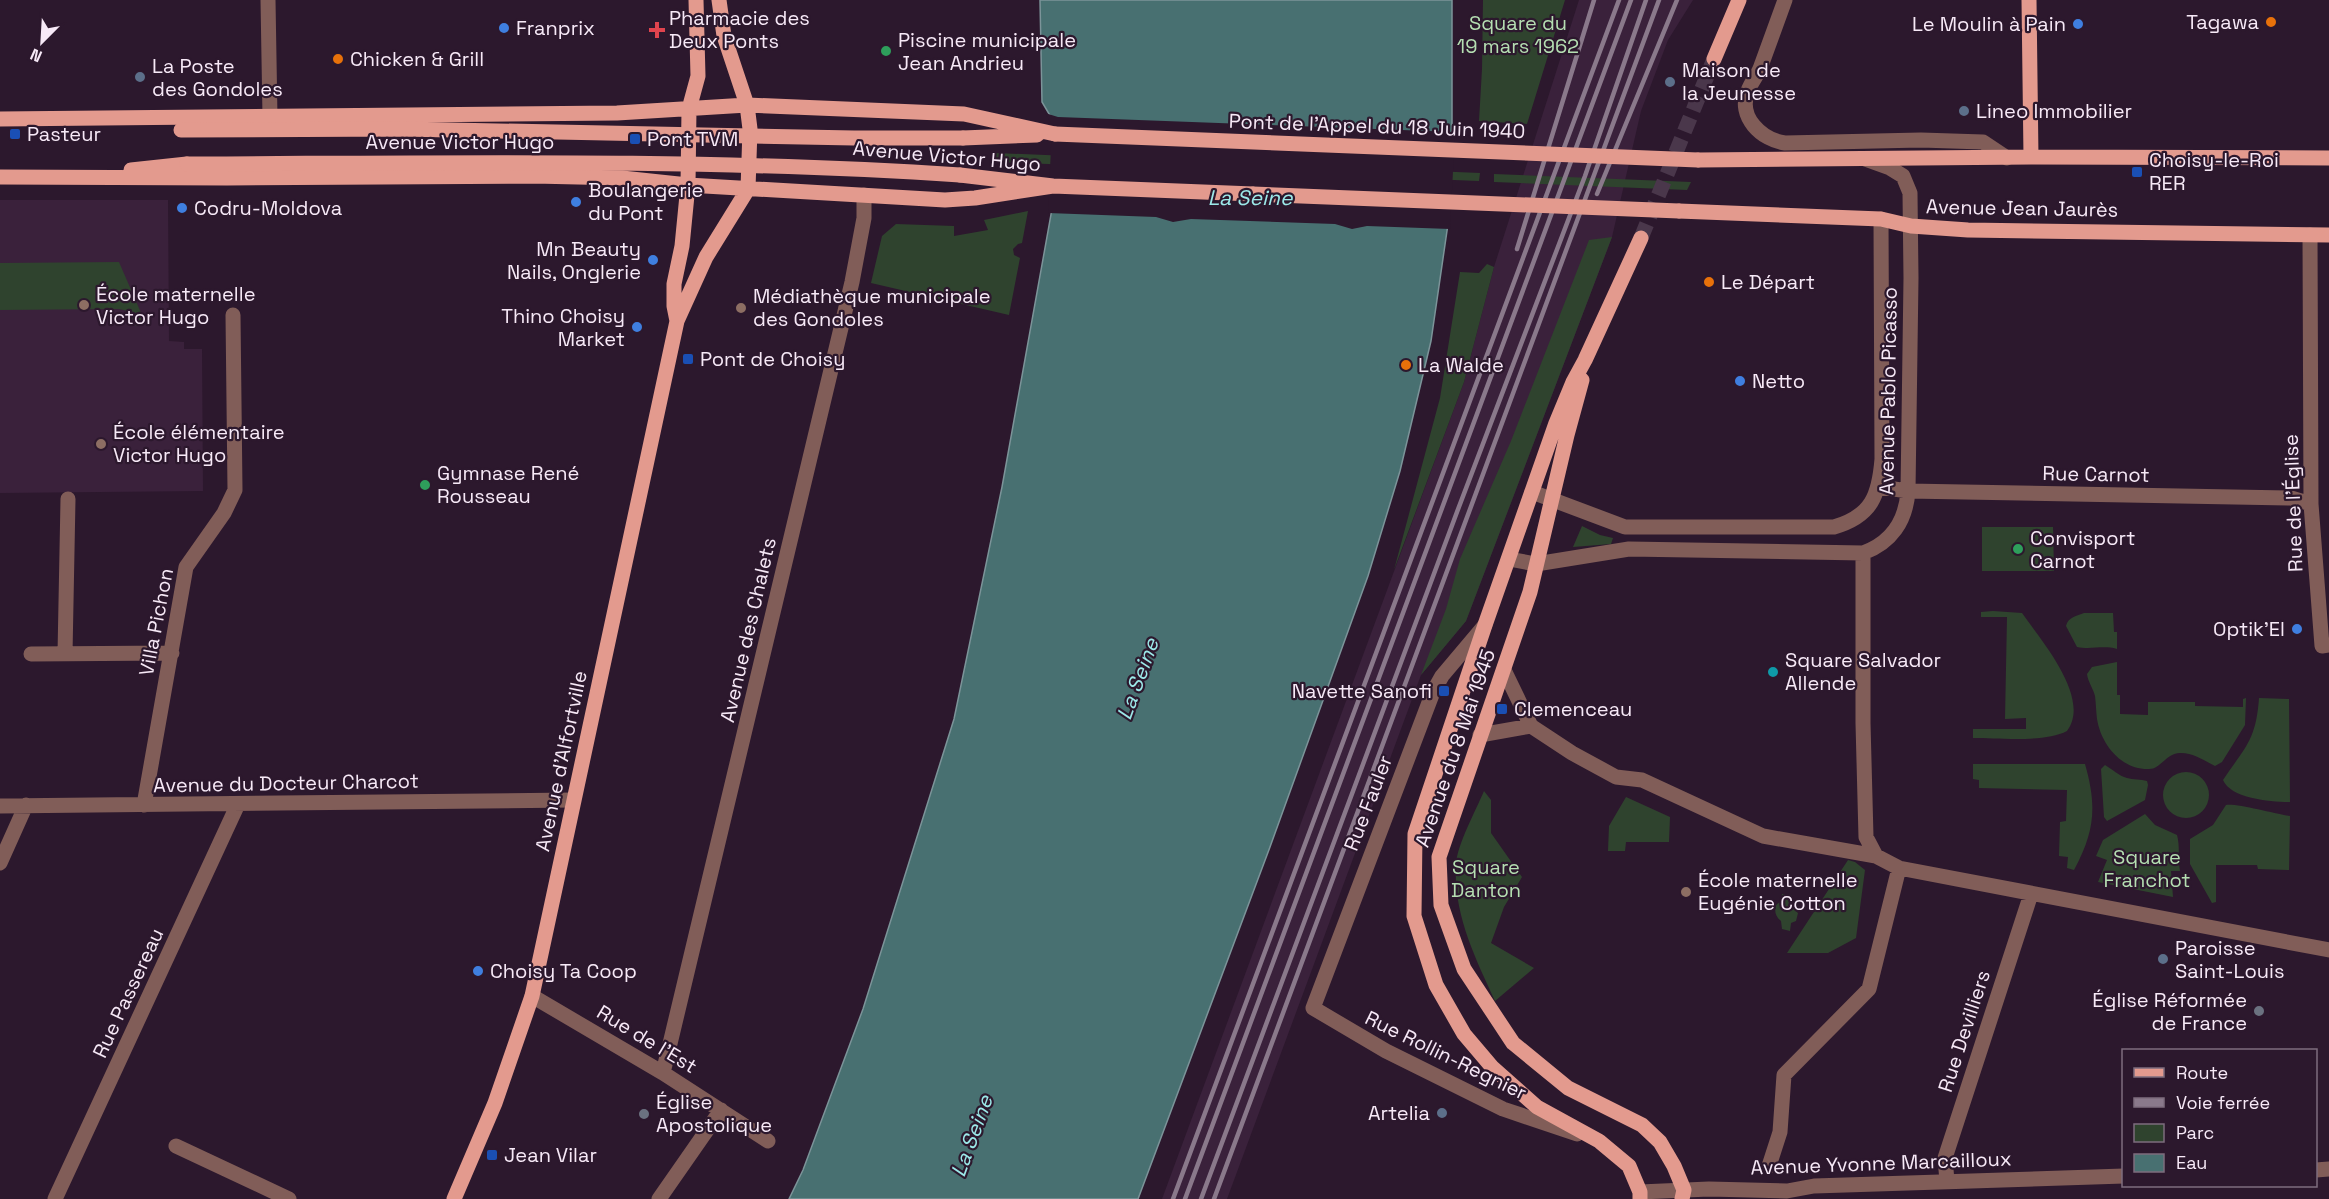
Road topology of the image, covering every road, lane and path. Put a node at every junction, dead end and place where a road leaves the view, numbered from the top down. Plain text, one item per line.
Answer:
1 (268, 0) edge
2 (696, 0) edge
3 (719, 0) edge
4 (1739, 0) edge
5 (1785, 0) edge
6 (2030, 0) edge
7 (1714, 59) tunnel mouth
8 (747, 105) junction
9 (688, 109) junction
10 (270, 117) junction
11 (0, 119) edge
12 (105, 119) junction
13 (1055, 134) junction
14 (2031, 157) junction
15 (2007, 158) junction
16 (2329, 158) edge
17 (1865, 159) junction
18 (83, 176) junction
19 (0, 177) edge
20 (688, 185) junction
21 (1053, 186) junction
22 (748, 189) junction
23 (864, 195) junction
24 (1881, 219) junction
25 (1911, 226) junction
26 (2310, 235) junction
27 (2329, 235) edge
28 (1641, 238) tunnel mouth
29 (233, 315) dead end
30 (677, 321) junction
31 (1586, 360) junction
32 (1880, 487) junction
33 (1532, 492) junction
34 (1908, 492) junction
35 (68, 499) dead end
36 (1552, 499) junction
37 (2311, 504) junction
38 (1863, 553) junction
39 (1509, 559) junction
40 (1536, 564) junction
41 (1485, 625) junction
42 (2329, 645) edge
43 (172, 653) junction
44 (31, 654) dead end
45 (65, 654) junction
46 (1504, 670) junction
47 (1531, 726) junction
48 (1480, 735) junction
49 (573, 800) junction
50 (238, 804) junction
51 (144, 805) junction
52 (0, 806) edge
53 (26, 806) junction
54 (1876, 856) junction
55 (0, 863) edge
56 (1899, 868) junction
57 (2031, 894) junction
58 (2329, 950) edge
59 (532, 996) junction
60 (1313, 1008) joint
61 (663, 1073) junction
62 (721, 1110) junction
63 (768, 1141) dead end
64 (1599, 1141) junction
65 (176, 1146) dead end
66 (1769, 1166) dead end
67 (2122, 1176) edge
68 (1947, 1181) junction
69 (272, 1195) edge
70 (1640, 1195) edge
71 (1683, 1195) edge
72 (1792, 1195) edge
73 (55, 1199) edge
74 (289, 1199) edge
75 (454, 1199) edge
76 (659, 1199) edge

1 - 10 street
2 - 9 main road, Avenue d'Alfortville
3 - 8 main road, Avenue d'Alfortville
4 - 7 main road
5 - 15 street
6 - 14 main road
8 - 9 main road, Avenue Victor Hugo
8 - 13 main road, Avenue Victor Hugo
8 - 22 main road, Avenue d'Alfortville
9 - 10 main road, Avenue Victor Hugo
9 - 20 main road, Avenue d'Alfortville
10 - 12 main road, Avenue Victor Hugo
11 - 12 main road, Avenue Victor Hugo
12 - 13 main road, Avenue Victor Hugo, bridge
13 - 17 main road, Pont de l'Appel du 18 Juin 1940, bridge
14 - 15 main road
14 - 16 main road
15 - 17 main road
17 - 25 street, Avenue Pablo Picasso
18 - 19 main road, Avenue Victor Hugo
18 - 20 main road, Avenue Victor Hugo
18 - 21 main road, Avenue Victor Hugo, bridge
20 - 22 main road, Avenue Victor Hugo
20 - 30 main road, Avenue d'Alfortville
21 - 23 main road, Avenue Victor Hugo
21 - 24 main road, Avenue Jean Jaurès, bridge
22 - 23 main road, Avenue Victor Hugo
22 - 30 main road, Avenue d'Alfortville
23 - 61 street, Avenue des Chalets
24 - 25 main road, Avenue Jean Jaurès
24 - 32 street, Avenue Pablo Picasso
25 - 26 main road, Avenue Jean Jaurès
25 - 34 street, Avenue Pablo Picasso
26 - 27 main road, Avenue Jean Jaurès
26 - 37 street, Rue de l'Église
28 - 31 main road, Avenue du 8 Mai 1945
29 - 43 street, Villa Pichon
30 - 49 main road, Avenue d'Alfortville
31 - 33 main road, Avenue du 8 Mai 1945
31 - 36 main road, Avenue du 8 Mai 1945
32 - 34 street, Rue Carnot
32 - 36 street, Avenue Pablo Picasso
33 - 36 street, Avenue Pablo Picasso
33 - 39 main road, Avenue du 8 Mai 1945
34 - 37 street, Rue Carnot
34 - 38 street, Avenue Pablo Picasso
35 - 45 street
36 - 40 main road, Avenue du 8 Mai 1945
37 - 42 street, Rue de l'Église
38 - 40 street
38 - 54 street
39 - 40 street
39 - 41 main road, Avenue du 8 Mai 1945
40 - 46 main road, Avenue du 8 Mai 1945
41 - 60 street, Rue Fauler
41 - 64 main road, Avenue du 8 Mai 1945
43 - 45 street
43 - 51 street, Villa Pichon
44 - 45 street
46 - 47 street
46 - 48 main road, Avenue du 8 Mai 1945
47 - 48 street
47 - 54 street
48 - 71 main road, Avenue du 8 Mai 1945
49 - 50 street, Avenue du Docteur Charcot
49 - 59 main road, Avenue d'Alfortville
50 - 51 street, Avenue du Docteur Charcot
50 - 73 street, Rue Passereau
51 - 53 street, Avenue du Docteur Charcot
52 - 53 street, Avenue du Docteur Charcot
53 - 55 street
54 - 56 street
56 - 57 street
56 - 66 street
57 - 58 street
57 - 68 street, Rue Devilliers
59 - 61 street, Rue de l'Est
59 - 75 main road, Avenue d'Alfortville
60 - 64 street, Rue Rollin-Regnier
61 - 62 street, Rue de l'Est
62 - 63 street, Rue de l'Est
62 - 76 street
64 - 70 main road, Avenue du 8 Mai 1945
65 - 69 street
67 - 68 street, Avenue Yvonne Marcailloux
68 - 72 street, Avenue Yvonne Marcailloux
69 - 74 street
70 - 71 street, Avenue Yvonne Marcailloux
71 - 72 street, Avenue Yvonne Marcailloux

